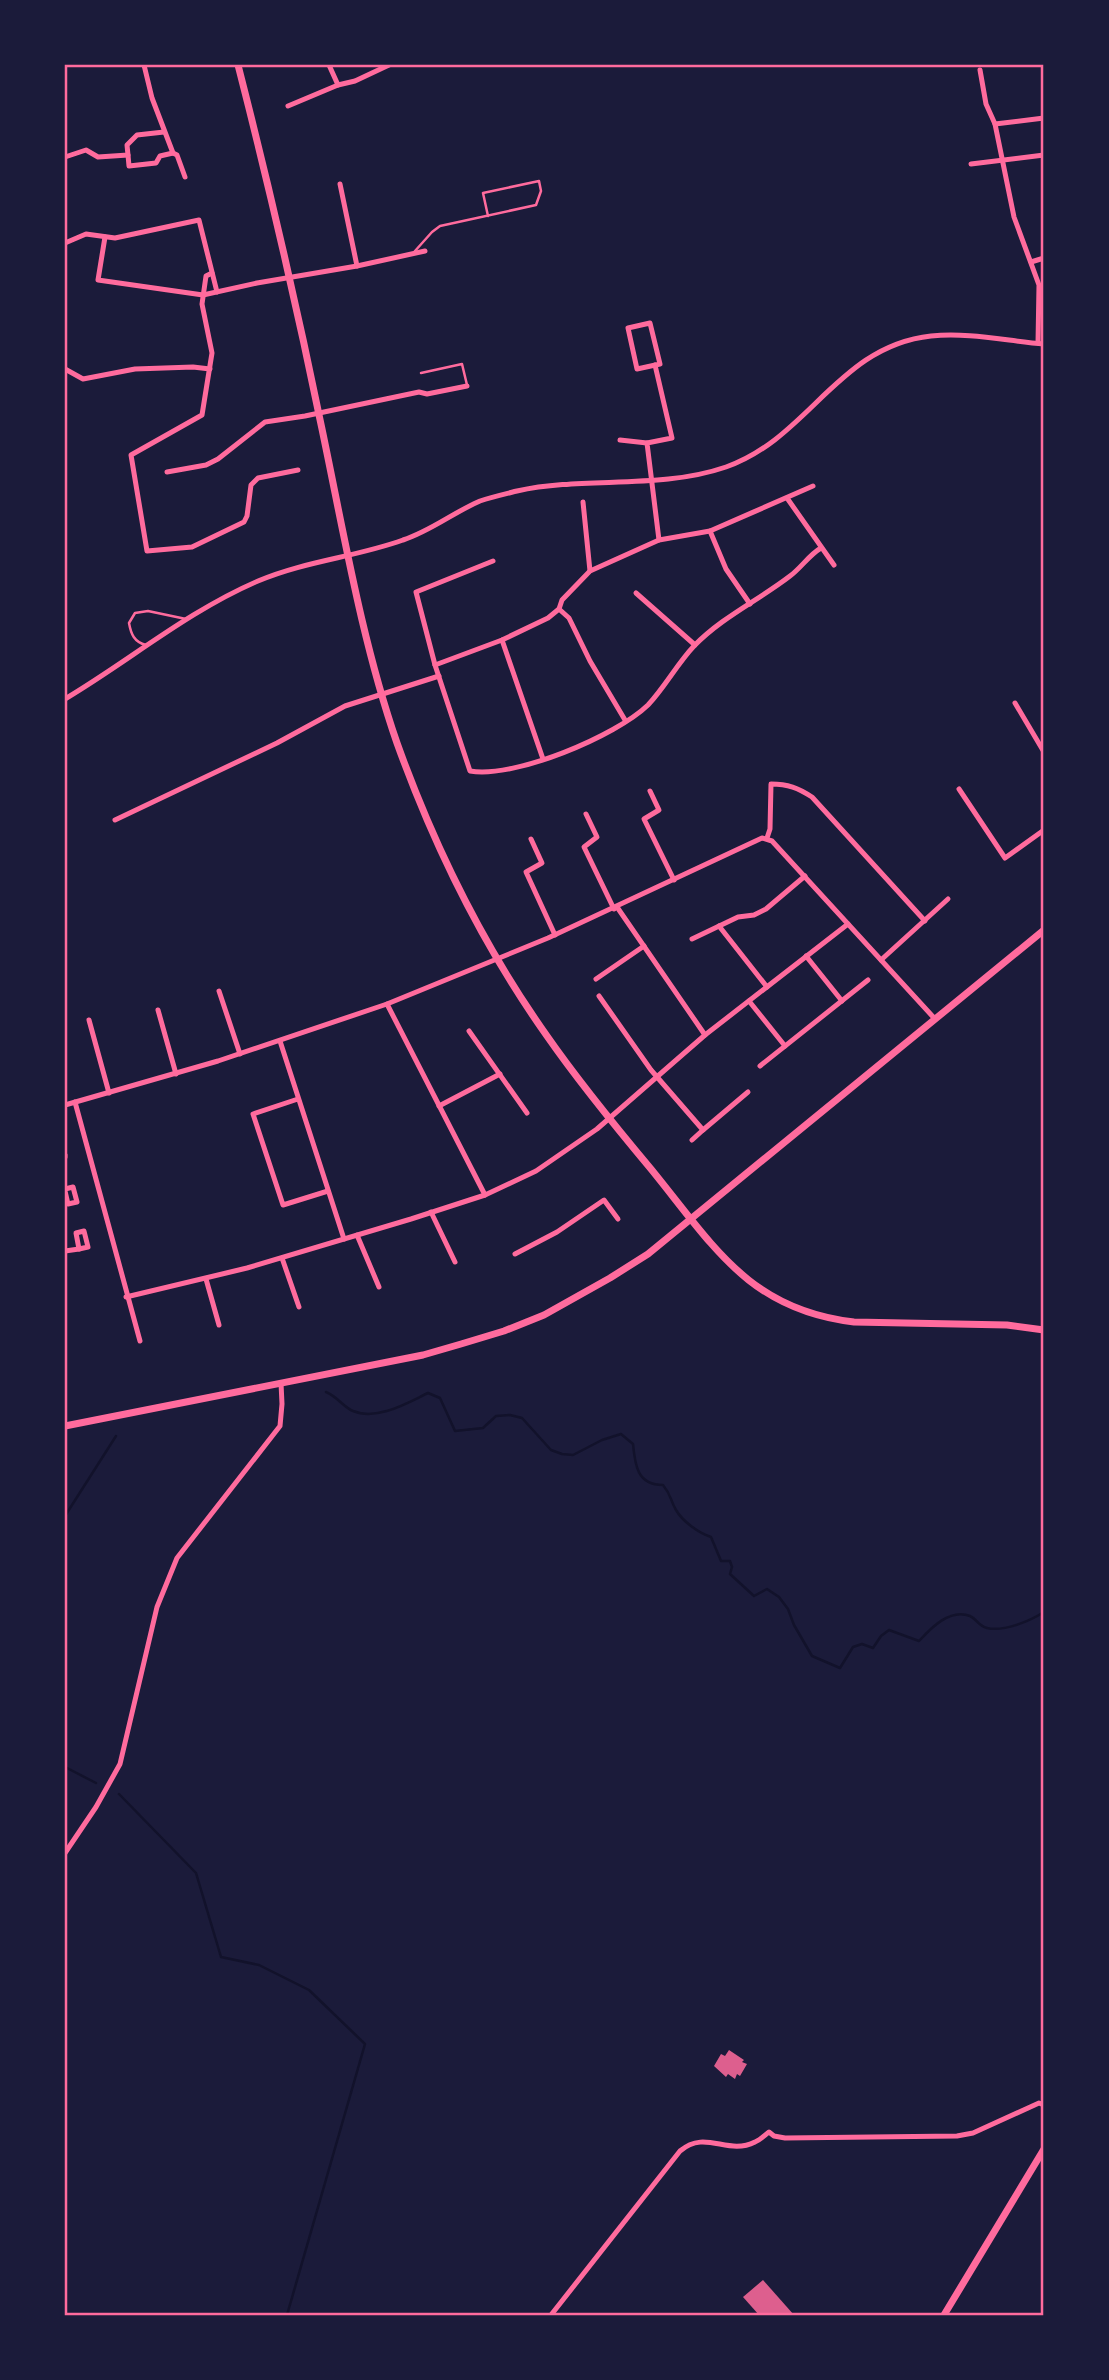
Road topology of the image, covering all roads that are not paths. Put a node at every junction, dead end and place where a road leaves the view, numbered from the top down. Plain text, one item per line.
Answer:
1 (145, 65) edge
2 (239, 65) edge
3 (328, 65) edge
4 (389, 65) edge
5 (980, 70) dead end
6 (338, 85) junction
7 (288, 106) dead end
8 (1044, 118) edge
9 (995, 124) junction
10 (164, 132) junction
11 (173, 153) junction
12 (128, 155) junction
13 (1044, 155) edge
14 (65, 157) edge
15 (1001, 160) junction
16 (971, 164) dead end
17 (185, 177) dead end
18 (340, 184) dead end
19 (488, 216) junction
20 (106, 237) junction
21 (65, 243) edge
22 (425, 251) dead end
23 (413, 253) junction
24 (1044, 258) edge
25 (1031, 262) junction
26 (357, 266) junction
27 (212, 273) junction
28 (288, 279) junction
29 (217, 292) junction
30 (203, 295) junction
31 (1041, 344) edge
32 (655, 365) junction
33 (65, 369) edge
34 (210, 369) junction
35 (421, 373) dead end
36 (467, 386) joint
37 (319, 413) junction
38 (620, 440) dead end
39 (648, 443) junction
40 (298, 470) dead end
41 (167, 472) dead end
42 (653, 480) junction
43 (813, 486) dead end
44 (787, 498) junction
45 (583, 502) dead end
46 (710, 531) junction
47 (659, 540) junction
48 (821, 548) junction
49 (348, 555) junction
50 (493, 561) dead end
51 (834, 565) dead end
52 (590, 571) junction
53 (636, 593) dead end
54 (750, 604) junction
55 (559, 609) junction
56 (186, 619) junction
57 (502, 640) junction
58 (695, 645) junction
59 (149, 646) junction
60 (435, 665) junction
61 (439, 676) junction
62 (382, 694) junction
63 (65, 699) edge
64 (1015, 703) dead end
65 (625, 720) junction
66 (1044, 752) edge
67 (543, 760) junction
68 (764, 783) dead end
69 (771, 784) junction
70 (959, 789) dead end
71 (650, 791) dead end
72 (586, 814) dead end
73 (115, 820) dead end
74 (1044, 830) edge
75 (767, 838) junction
76 (531, 839) dead end
77 (1005, 858) junction
78 (998, 862) dead end
79 (805, 876) junction
80 (674, 880) junction
81 (948, 900) dead end
82 (616, 908) junction
83 (925, 920) junction
84 (848, 923) junction
85 (719, 926) junction
86 (1044, 930) edge
87 (555, 935) junction
88 (692, 939) dead end
89 (644, 946) junction
90 (806, 956) junction
91 (498, 960) junction
92 (881, 960) junction
93 (596, 979) dead end
94 (868, 980) dead end
95 (767, 987) junction
96 (219, 991) dead end
97 (599, 996) dead end
98 (749, 1001) junction
99 (842, 1001) junction
100 (387, 1003) junction
101 (158, 1010) dead end
102 (935, 1019) junction
103 (89, 1020) dead end
104 (469, 1031) dead end
105 (705, 1035) junction
106 (280, 1041) junction
107 (785, 1046) junction
108 (240, 1054) junction
109 (761, 1066) dead end
110 (176, 1074) junction
111 (499, 1074) junction
112 (657, 1077) junction
113 (748, 1092) dead end
114 (109, 1093) junction
115 (298, 1099) junction
116 (75, 1102) junction
117 (65, 1105) edge
118 (439, 1106) junction
119 (527, 1114) dead end
120 (610, 1119) junction
121 (703, 1130) junction
122 (692, 1140) dead end
123 (65, 1190) edge
124 (328, 1191) junction
125 (485, 1195) junction
126 (66, 1204) edge
127 (431, 1212) junction
128 (691, 1218) junction
129 (618, 1219) dead end
130 (357, 1235) junction
131 (344, 1239) junction
132 (79, 1249) dead end
133 (65, 1251) edge
134 (515, 1254) dead end
135 (282, 1258) junction
136 (455, 1262) dead end
137 (206, 1279) junction
138 (379, 1287) dead end
139 (126, 1297) junction
140 (299, 1307) dead end
141 (219, 1325) dead end
142 (1044, 1330) edge
143 (140, 1341) dead end
144 (281, 1383) junction
145 (65, 1426) edge
146 (65, 1853) edge
147 (1044, 2105) edge
148 (1044, 2149) edge
149 (551, 2315) edge
150 (944, 2315) edge

1 - 10 street
2 - 28 street
3 - 6 street
4 - 6 street
5 - 9 street
6 - 7 street
8 - 9 street
9 - 15 street
10 - 11 street
10 - 12 street
11 - 12 street
11 - 17 street
12 - 14 street
13 - 15 street
15 - 16 street
15 - 25 street
18 - 26 street
19 - 19 lane
19 - 23 lane
20 - 21 street
20 - 27 street
20 - 30 street
22 - 23 street
23 - 26 street
24 - 25 street
25 - 31 street
26 - 28 street
27 - 29 street
27 - 30 street
28 - 29 street
28 - 37 street
29 - 30 street
30 - 34 street
31 - 42 street
32 - 32 street
32 - 39 street
33 - 34 street
34 - 40 street
35 - 36 lane
36 - 37 street
37 - 41 street
37 - 49 street
38 - 39 street
39 - 42 street
42 - 47 street
42 - 49 street
43 - 44 street
44 - 46 street
44 - 48 street
45 - 52 street
46 - 47 street
46 - 54 street
47 - 52 street
48 - 51 street
48 - 54 street
49 - 56 street
49 - 62 street
50 - 60 street
52 - 55 street
53 - 58 street
54 - 58 street
55 - 57 street
55 - 65 street
56 - 59 street
56 - 59 lane
57 - 60 street
57 - 67 street
58 - 65 street
59 - 63 street
60 - 61 street
61 - 62 street
61 - 67 street
62 - 73 street
62 - 91 street
64 - 66 street
65 - 67 street
68 - 69 street
69 - 75 street
69 - 83 street
70 - 77 street
71 - 80 street
72 - 82 street
74 - 77 street
75 - 79 street
75 - 80 street
76 - 87 street
77 - 78 street
79 - 84 street
79 - 85 street
80 - 82 street
81 - 83 street
82 - 87 street
82 - 89 street
83 - 92 street
84 - 90 street
84 - 92 street
85 - 88 street
85 - 95 street
86 - 102 street
87 - 91 street
89 - 93 street
89 - 105 street
90 - 95 street
90 - 99 street
91 - 100 street
91 - 120 street
92 - 102 street
94 - 99 street
95 - 98 street
96 - 108 street
97 - 112 street
98 - 105 street
98 - 107 street
99 - 107 street
100 - 106 street
100 - 118 street
101 - 110 street
102 - 128 street
103 - 114 street
104 - 111 street
105 - 112 street
106 - 108 street
106 - 115 street
107 - 109 street
108 - 110 street
110 - 114 street
111 - 118 street
111 - 119 street
112 - 120 street
112 - 121 street
113 - 121 street
114 - 116 street
115 - 124 street
115 - 124 street
116 - 117 street
116 - 139 street
118 - 125 street
120 - 125 street
120 - 128 street
121 - 122 street
123 - 126 street
124 - 131 street
125 - 127 street
127 - 130 street
127 - 136 street
128 - 142 street
128 - 144 street
129 - 134 street
130 - 131 street
130 - 138 street
131 - 135 street
132 - 133 street
135 - 137 street
135 - 140 street
137 - 139 street
137 - 141 street
139 - 143 street
144 - 145 street
144 - 146 street
147 - 149 street
148 - 150 street

